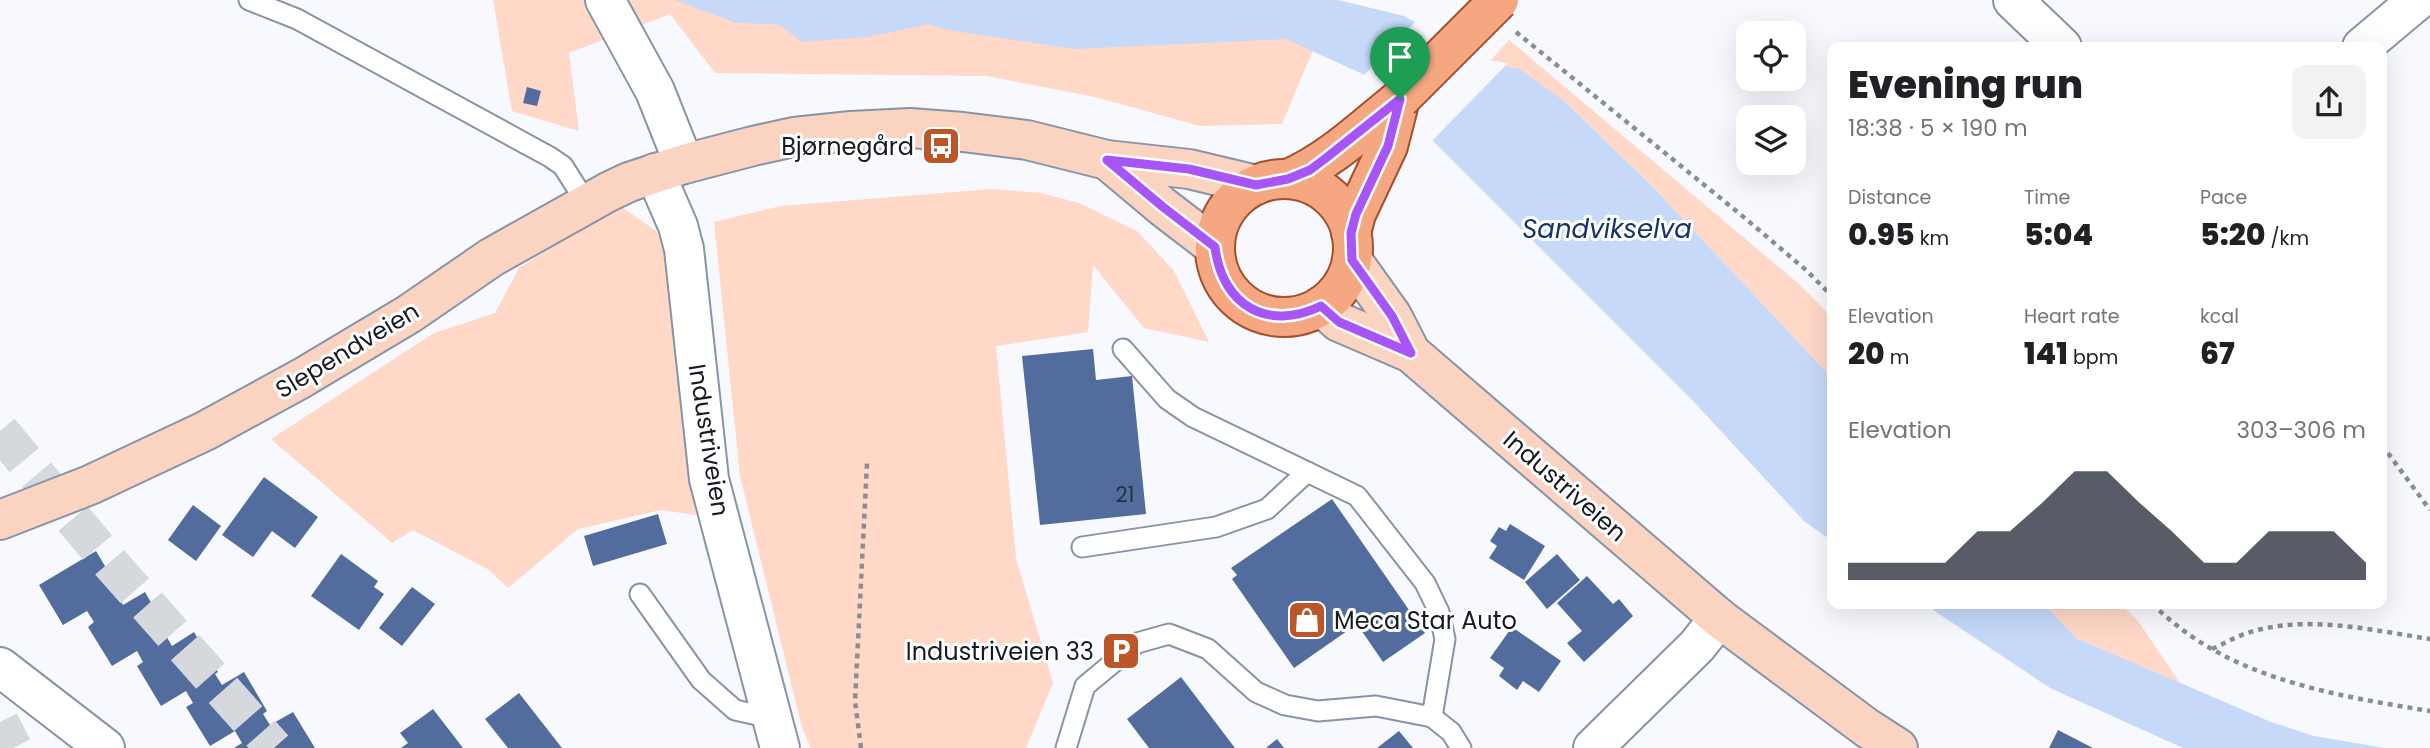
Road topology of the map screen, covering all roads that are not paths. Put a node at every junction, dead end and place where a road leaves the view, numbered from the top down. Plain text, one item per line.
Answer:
1 (249, 0) edge
2 (605, 0) edge
3 (2012, 0) edge
4 (2420, 0) edge
5 (2430, 7) edge
6 (1504, 13) edge
7 (2057, 42) edge
8 (2368, 42) edge
9 (1400, 99) junction
10 (1107, 160) junction
11 (670, 169) junction
12 (1272, 182) junction
13 (587, 204) junction
14 (1351, 246) junction
15 (1215, 247) junction
16 (1321, 306) junction
17 (1123, 349) dead end
18 (1411, 353) junction
19 (1307, 472) junction
20 (0, 520) edge
21 (1082, 547) dead end
22 (640, 594) dead end
23 (1719, 618) junction
24 (0, 667) edge
25 (1432, 717) junction
26 (775, 733) edge
27 (105, 748) edge
28 (1066, 748) edge
29 (1461, 748) edge
30 (1593, 748) edge
31 (1898, 748) edge

1 - 13 lane
2 - 11 street, Industriveien
3 - 7 street
4 - 5 lane
4 - 8 street
6 - 9 main road, bridge
9 - 12 main road
9 - 14 main road
10 - 11 main road
10 - 12 main road
10 - 15 main road
11 - 13 main road, Slependveien
11 - 26 street, Industriveien
12 - 14 main road
12 - 15 main road
13 - 20 main road, Slependveien
14 - 16 main road
14 - 18 main road, Industriveien
15 - 16 main road
16 - 18 main road, Industriveien
17 - 19 lane
18 - 23 main road, Industriveien
19 - 21 lane
19 - 25 lane
22 - 26 lane
23 - 30 street
23 - 31 main road, Industriveien
24 - 27 street
25 - 28 lane
25 - 29 lane

